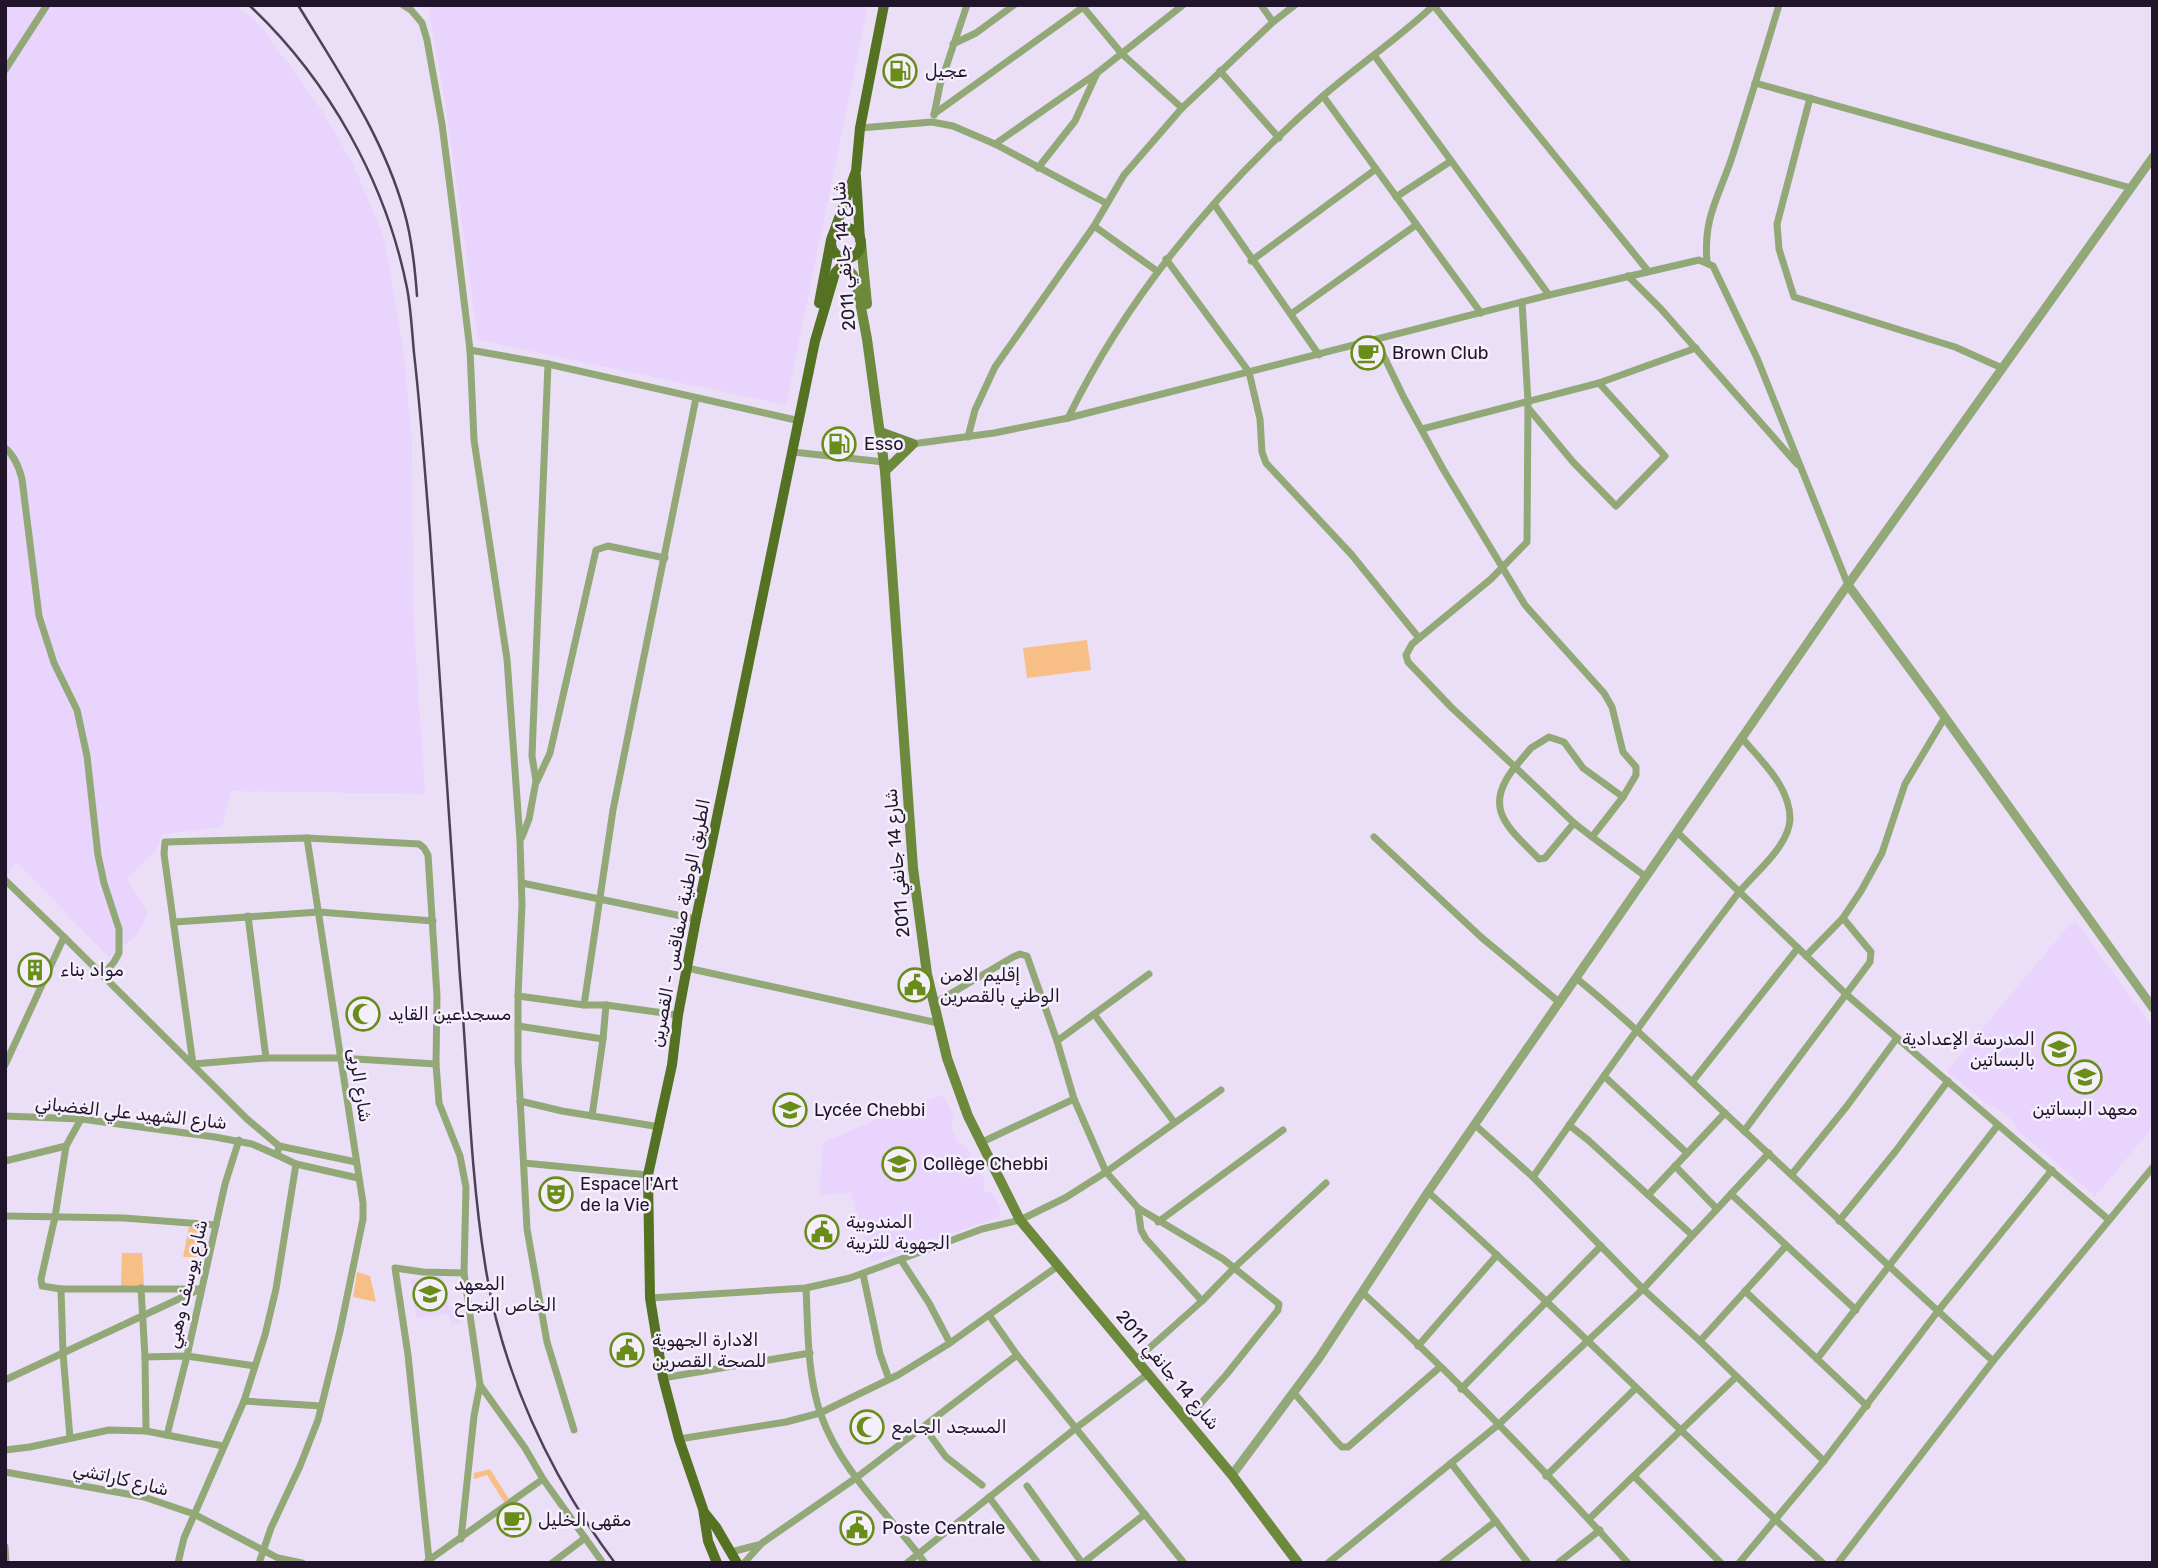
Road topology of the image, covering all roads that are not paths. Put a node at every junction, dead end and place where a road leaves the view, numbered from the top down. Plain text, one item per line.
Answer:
1 (47, 5) edge
2 (403, 5) edge
3 (884, 5) edge
4 (967, 5) edge
5 (1014, 5) edge
6 (1183, 5) edge
7 (1261, 5) edge
8 (1295, 5) edge
9 (1434, 5) edge
10 (1779, 5) edge
11 (1085, 6) edge
12 (1273, 22) junction
13 (953, 44) junction
14 (1122, 54) junction
15 (1374, 55) junction
16 (5, 70) edge
17 (1220, 71) junction
18 (1097, 73) junction
19 (1755, 83) junction
20 (1322, 96) junction
21 (1810, 98) junction
22 (1182, 108) junction
23 (933, 118) junction
24 (860, 128) junction
25 (1279, 138) junction
26 (995, 144) junction
27 (2153, 157) edge
28 (1451, 161) junction
29 (1038, 168) junction
30 (1376, 169) junction
31 (856, 171) junction
32 (2131, 188) junction
33 (1396, 197) junction
34 (1106, 203) junction
35 (1214, 204) junction
36 (1416, 225) junction
37 (1094, 226) junction
38 (831, 240) junction
39 (861, 243) junction
40 (844, 259) junction
41 (1166, 259) junction
42 (1251, 261) junction
43 (1707, 262) junction
44 (1157, 271) junction
45 (1648, 271) junction
46 (1628, 276) junction
47 (1549, 295) junction
48 (1522, 302) junction
49 (1481, 313) junction
50 (1291, 314) junction
51 (867, 338) junction
52 (815, 341) junction
53 (1376, 341) junction
54 (1696, 348) junction
55 (470, 350) junction
56 (1319, 355) junction
57 (548, 364) junction
58 (2002, 368) junction
59 (1250, 372) junction
60 (1599, 383) junction
61 (696, 398) junction
62 (1528, 405) junction
63 (1068, 418) junction
64 (800, 421) junction
65 (1422, 429) junction
66 (880, 432) junction
67 (968, 437) junction
68 (913, 443) junction
69 (5, 448) edge
70 (882, 448) junction
71 (793, 452) junction
72 (884, 467) junction
73 (1802, 470) junction
74 (665, 558) junction
75 (1503, 567) junction
76 (1848, 585) junction
77 (1419, 638) junction
78 (1945, 718) junction
79 (1742, 738) junction
80 (1515, 767) junction
81 (536, 781) junction
82 (1623, 797) junction
83 (1574, 824) junction
84 (1677, 832) junction
85 (1374, 837) dead end
86 (1592, 837) junction
87 (307, 838) junction
88 (520, 840) junction
89 (1645, 876) junction
90 (5, 880) edge
91 (522, 883) junction
92 (1739, 892) junction
93 (601, 898) junction
94 (319, 912) junction
95 (248, 916) junction
96 (1843, 918) junction
97 (696, 919) junction
98 (433, 921) junction
99 (175, 922) junction
100 (64, 937) junction
101 (1798, 948) junction
102 (1806, 956) junction
103 (687, 968) junction
104 (1149, 974) dead end
105 (103, 975) junction
106 (1576, 978) junction
107 (1847, 995) junction
108 (518, 996) junction
109 (1559, 1002) junction
110 (933, 1003) junction
111 (606, 1004) junction
112 (584, 1005) junction
113 (2153, 1008) edge
114 (1094, 1014) junction
115 (678, 1015) junction
116 (938, 1023) junction
117 (518, 1026) junction
118 (1636, 1030) junction
119 (1897, 1038) junction
120 (603, 1039) junction
121 (1057, 1041) junction
122 (266, 1058) junction
123 (340, 1058) junction
124 (194, 1064) junction
125 (436, 1064) junction
126 (5, 1065) edge
127 (1604, 1076) junction
128 (1948, 1081) junction
129 (1692, 1082) junction
130 (1221, 1090) dead end
131 (1074, 1099) junction
132 (520, 1101) junction
133 (1725, 1113) junction
134 (5, 1116) edge
135 (592, 1116) junction
136 (81, 1119) junction
137 (1174, 1122) junction
138 (1474, 1124) junction
139 (1569, 1125) junction
140 (1998, 1125) junction
141 (660, 1127) junction
142 (1283, 1130) dead end
143 (1745, 1131) junction
144 (239, 1140) junction
145 (980, 1143) junction
146 (66, 1146) junction
147 (279, 1146) junction
148 (1687, 1153) junction
149 (1769, 1153) junction
150 (277, 1155) junction
151 (5, 1161) edge
152 (356, 1162) junction
153 (524, 1163) junction
154 (296, 1164) junction
155 (1675, 1167) junction
156 (2153, 1167) edge
157 (2052, 1170) junction
158 (1106, 1172) junction
159 (1792, 1174) junction
160 (648, 1175) junction
161 (1533, 1177) junction
162 (358, 1178) junction
163 (1326, 1183) dead end
164 (1428, 1192) junction
165 (1731, 1194) junction
166 (1648, 1195) junction
167 (1138, 1208) junction
168 (1717, 1209) junction
169 (5, 1216) edge
170 (55, 1217) junction
171 (1020, 1220) junction
172 (2109, 1220) junction
173 (1839, 1221) junction
174 (1158, 1222) junction
175 (216, 1225) junction
176 (1692, 1235) junction
177 (1601, 1246) junction
178 (1786, 1246) junction
179 (1497, 1255) junction
180 (901, 1260) junction
181 (1058, 1266) junction
182 (1235, 1267) junction
183 (1889, 1267) junction
184 (464, 1273) junction
185 (863, 1274) junction
186 (141, 1288) junction
187 (806, 1288) junction
188 (61, 1289) junction
189 (201, 1289) junction
190 (1643, 1289) junction
191 (1745, 1291) junction
192 (1363, 1293) junction
193 (650, 1298) junction
194 (1546, 1300) junction
195 (1202, 1301) junction
196 (1856, 1310) junction
197 (1938, 1311) junction
198 (142, 1315) junction
199 (989, 1315) junction
200 (1588, 1340) junction
201 (1700, 1341) junction
202 (950, 1343) junction
203 (1418, 1346) junction
204 (63, 1353) junction
205 (810, 1353) junction
206 (1017, 1355) junction
207 (187, 1356) junction
208 (145, 1357) junction
209 (1137, 1359) junction
210 (1816, 1359) junction
211 (1993, 1361) junction
212 (255, 1367) junction
213 (1440, 1367) junction
214 (1149, 1373) junction
215 (1736, 1377) junction
216 (663, 1378) junction
217 (889, 1379) junction
218 (5, 1380) edge
219 (480, 1385) junction
220 (1636, 1388) junction
221 (1461, 1389) junction
222 (1294, 1392) junction
223 (244, 1401) junction
224 (321, 1406) junction
225 (1867, 1406) junction
226 (820, 1413) junction
227 (1187, 1419) junction
228 (1497, 1425) junction
229 (923, 1427) junction
230 (1076, 1428) junction
231 (574, 1430) dead end
232 (146, 1431) junction
233 (1681, 1431) junction
234 (167, 1435) junction
235 (70, 1438) junction
236 (679, 1439) junction
237 (223, 1446) junction
238 (5, 1450) edge
239 (1824, 1461) junction
240 (1451, 1463) junction
241 (5, 1472) edge
242 (1232, 1475) junction
243 (1546, 1476) junction
244 (1634, 1476) junction
245 (856, 1478) junction
246 (543, 1479) junction
247 (982, 1485) dead end
248 (1027, 1486) dead end
249 (989, 1497) junction
250 (704, 1512) junction
251 (194, 1514) junction
252 (1145, 1514) junction
253 (1589, 1519) junction
254 (1776, 1520) junction
255 (1496, 1521) junction
256 (1600, 1530) junction
257 (585, 1538) junction
258 (461, 1539) junction
259 (762, 1544) junction
260 (5, 1547) edge
261 (263, 1551) junction
262 (731, 1552) junction
263 (918, 1553) junction
264 (428, 1562) edge
265 (715, 1562) edge
266 (1627, 1562) edge
267 (6, 1563) edge
268 (178, 1563) edge
269 (259, 1563) edge
270 (302, 1563) edge
271 (552, 1563) edge
272 (603, 1563) edge
273 (737, 1563) edge
274 (744, 1563) edge
275 (907, 1563) edge
276 (925, 1563) edge
277 (1038, 1563) edge
278 (1083, 1563) edge
279 (1184, 1563) edge
280 (1298, 1563) edge
281 (1328, 1563) edge
282 (1442, 1563) edge
283 (1528, 1563) edge
284 (1558, 1563) edge
285 (1721, 1563) edge
286 (1739, 1563) edge
287 (1823, 1563) edge
288 (1838, 1563) edge

1 - 16 street
2 - 55 street
3 - 24 main road, الطريق الوطنية صفاقس - القصرين
4 - 13 street
5 - 13 street
6 - 14 street
7 - 12 street
8 - 12 street
9 - 15 street
9 - 45 street
10 - 19 street
11 - 14 street
11 - 23 street
12 - 17 street
13 - 23 street
14 - 18 street
14 - 22 street
15 - 20 street
15 - 28 street
17 - 22 street
17 - 25 street
18 - 26 street
18 - 29 street
19 - 21 street
19 - 43 street
20 - 25 street
20 - 30 street
21 - 32 street
21 - 58 street
22 - 34 street
23 - 24 street
23 - 26 street
24 - 31 main road, الطريق الوطنية صفاقس - القصرين
25 - 35 street
26 - 29 street
27 - 32 street
28 - 33 street
28 - 47 street
29 - 34 street
30 - 33 street
30 - 42 street
31 - 38 main road, الطريق الوطنية صفاقس - القصرين
31 - 39 main road, شارع 14 جانفي 2011
32 - 58 street
33 - 36 street
34 - 37 street
35 - 41 street
35 - 42 street
36 - 49 street
36 - 50 street
37 - 44 street
37 - 67 street
38 - 39 main road
38 - 40 main road
38 - 52 main road, الطريق الوطنية صفاقس - القصرين
39 - 40 main road
39 - 51 main road, شارع 14 جانفي 2011
40 - 51 main road, شارع 14 جانفي 2011
40 - 52 main road, الطريق الوطنية صفاقس - القصرين
41 - 44 street
41 - 59 street
42 - 50 street
43 - 45 street
43 - 73 street
44 - 63 street
45 - 46 street
46 - 47 street
46 - 54 street
47 - 48 street
48 - 49 street
48 - 62 street
49 - 53 street
50 - 56 street
51 - 66 main road, شارع 14 جانفي 2011
52 - 64 main road, الطريق الوطنية صفاقس - القصرين
53 - 56 street
53 - 65 street
54 - 60 street
54 - 73 street
55 - 57 street
55 - 88 street
56 - 59 street
57 - 61 street
57 - 81 street
58 - 76 street
59 - 63 street
59 - 77 street
60 - 62 street
60 - 62 street
61 - 64 street
61 - 74 street
62 - 65 street
62 - 75 street
63 - 67 street
64 - 71 main road, الطريق الوطنية صفاقس - القصرين
65 - 75 street
66 - 68 main road
66 - 70 main road, شارع 14 جانفي 2011
67 - 68 street
68 - 70 street
68 - 72 main road
69 - 105 street
70 - 72 main road, شارع 14 جانفي 2011
71 - 72 street
71 - 97 main road, الطريق الوطنية صفاقس - القصرين
72 - 110 main road, شارع 14 جانفي 2011
73 - 76 street
74 - 81 street
74 - 93 street
75 - 77 street
75 - 82 street
76 - 78 street
76 - 79 street
77 - 80 street
78 - 96 street
78 - 113 street
79 - 84 street
79 - 92 street
80 - 82 street
80 - 83 street
80 - 83 street
81 - 88 street
82 - 86 street
83 - 86 street
84 - 89 street
84 - 92 street
85 - 109 street
86 - 89 street
87 - 94 street, شارع الربى
87 - 98 street
87 - 99 street
88 - 91 street
89 - 106 street
90 - 100 street
91 - 93 street
91 - 108 street
92 - 101 street
92 - 118 street
93 - 97 street
93 - 112 street
94 - 95 street
94 - 98 street
94 - 123 street, شارع الربى
95 - 99 street
95 - 122 street
96 - 102 street
96 - 107 street
97 - 103 main road, الطريق الوطنية صفاقس - القصرين
98 - 125 street
99 - 124 street
100 - 105 street
100 - 126 street
101 - 102 street
101 - 129 street
102 - 107 street
103 - 115 main road, الطريق الوطنية صفاقس - القصرين
103 - 116 street
104 - 114 street
105 - 124 street
106 - 109 street
106 - 118 street
107 - 119 street
107 - 143 street
108 - 112 street
108 - 117 street
109 - 138 street
110 - 116 main road, شارع 14 جانفي 2011
110 - 121 street
111 - 112 street
111 - 115 street
111 - 120 street
114 - 121 street
114 - 137 street
115 - 141 main road, الطريق الوطنية صفاقس - القصرين
116 - 145 main road, شارع 14 جانفي 2011
117 - 120 street
117 - 132 street
118 - 127 street
118 - 129 street
119 - 128 street
119 - 159 street
120 - 135 street
121 - 131 street
122 - 123 street
122 - 124 street
123 - 125 street
123 - 152 street, شارع الربى
124 - 147 street
125 - 184 street
127 - 139 street
127 - 148 street
128 - 140 street
128 - 173 street
129 - 133 street
130 - 137 street
131 - 145 street
131 - 158 street
132 - 135 street
132 - 153 street
133 - 143 street
133 - 148 street
134 - 136 street, شارع الشهيد علي الغضباني
135 - 141 street
136 - 144 street, شارع الشهيد علي الغضباني
136 - 146 street
137 - 158 street
138 - 161 street
138 - 164 street
139 - 161 street
139 - 166 street
140 - 157 street
140 - 183 street
141 - 160 main road, الطريق الوطنية صفاقس - القصرين
142 - 174 street
143 - 149 street
144 - 150 street, شارع الشهيد علي الغضباني
144 - 175 street, شارع يوسف وهبي
145 - 171 main road, شارع 14 جانفي 2011
146 - 151 street
146 - 170 street
147 - 150 street
147 - 152 street
148 - 155 street
149 - 159 street
149 - 165 street
150 - 154 street, شارع الشهيد علي الغضباني
152 - 162 street, شارع الربى
153 - 160 street
153 - 231 street
154 - 162 street, شارع الشهيد علي الغضباني
154 - 212 street
155 - 166 street
155 - 168 street
156 - 172 street
157 - 172 street
157 - 197 street
158 - 167 street
158 - 171 street
159 - 173 street
160 - 193 main road, الطريق الوطنية صفاقس - القصرين
161 - 177 street
162 - 224 street, شارع الربى
163 - 182 street
164 - 179 street
164 - 192 street
165 - 168 street
165 - 178 street
166 - 176 street
167 - 174 street
167 - 195 street
168 - 176 street
169 - 170 street
170 - 175 street
170 - 188 street
171 - 180 street
171 - 181 main road, شارع 14 جانفي 2011
172 - 211 street
173 - 183 street
174 - 182 street
175 - 189 street, شارع يوسف وهبي
176 - 190 street
177 - 190 street
177 - 194 street
178 - 191 street
178 - 196 street
179 - 194 street
179 - 203 street
180 - 185 street
180 - 202 street
181 - 199 street
181 - 209 main road, شارع 14 جانفي 2011
182 - 195 street
182 - 227 street
183 - 196 street
183 - 197 street
184 - 219 street
184 - 264 street
185 - 187 street
185 - 217 street
186 - 188 street
186 - 189 street
186 - 198 street
187 - 193 street
187 - 205 street
188 - 204 street
189 - 198 street
189 - 207 street, شارع يوسف وهبي
190 - 200 street
190 - 201 street
191 - 201 street
191 - 210 street
192 - 203 street
192 - 222 street
193 - 216 main road, الطريق الوطنية صفاقس - القصرين
194 - 200 street
194 - 221 street
195 - 209 street
196 - 210 street
197 - 211 street
197 - 225 street
198 - 204 street
198 - 208 street
199 - 202 street
199 - 206 street
200 - 220 street
200 - 228 street
201 - 215 street
202 - 217 street
203 - 213 street
204 - 218 street
204 - 235 street
205 - 216 street
205 - 226 street
206 - 229 street
206 - 230 street
207 - 208 street
207 - 212 street
207 - 234 street, شارع يوسف وهبي
208 - 232 street
209 - 214 main road, شارع 14 جانفي 2011
210 - 225 street
211 - 288 street
212 - 223 street
213 - 221 street
213 - 222 street
214 - 227 main road, شارع 14 جانفي 2011
214 - 230 street
215 - 233 street
215 - 239 street
216 - 236 main road, الطريق الوطنية صفاقس - القصرين
217 - 226 street
219 - 246 street
219 - 258 street
220 - 233 street
220 - 243 street
221 - 228 street
222 - 242 street
223 - 224 street
223 - 237 street
224 - 261 street, شارع الربى
225 - 239 street
226 - 236 street
226 - 245 street
227 - 242 main road, شارع 14 جانفي 2011
228 - 240 street
228 - 243 street
229 - 245 street
229 - 247 street
230 - 249 street
230 - 252 street
232 - 234 street
232 - 235 street
233 - 244 street
233 - 254 street
234 - 237 street
235 - 238 street
236 - 250 main road, الطريق الوطنية صفاقس - القصرين
237 - 251 street
239 - 254 street
240 - 255 street
240 - 281 street
241 - 251 street, شارع كاراتشي
242 - 280 main road, شارع 14 جانفي 2011
243 - 253 street
244 - 253 street
244 - 285 street
245 - 259 street
245 - 263 street
246 - 257 street
246 - 258 street
248 - 278 street
249 - 263 street
249 - 277 street
250 - 262 main road, الطريق الوطنية صفاقس - القصرين
250 - 265 main road, الطريق الوطنية صفاقس - القصرين
251 - 261 street, شارع كاراتشي
251 - 268 street
252 - 278 street
252 - 279 street
253 - 256 street
254 - 286 street
254 - 287 street
255 - 282 street
255 - 283 street
256 - 266 street
256 - 284 street
257 - 271 street
257 - 272 street
258 - 264 street
259 - 262 street
259 - 274 street
260 - 267 street
261 - 269 street, شارع الربى
261 - 270 street, شارع كاراتشي
262 - 265 main road
262 - 273 main road, الطريق الوطنية صفاقس - القصرين
263 - 275 street
263 - 276 street

